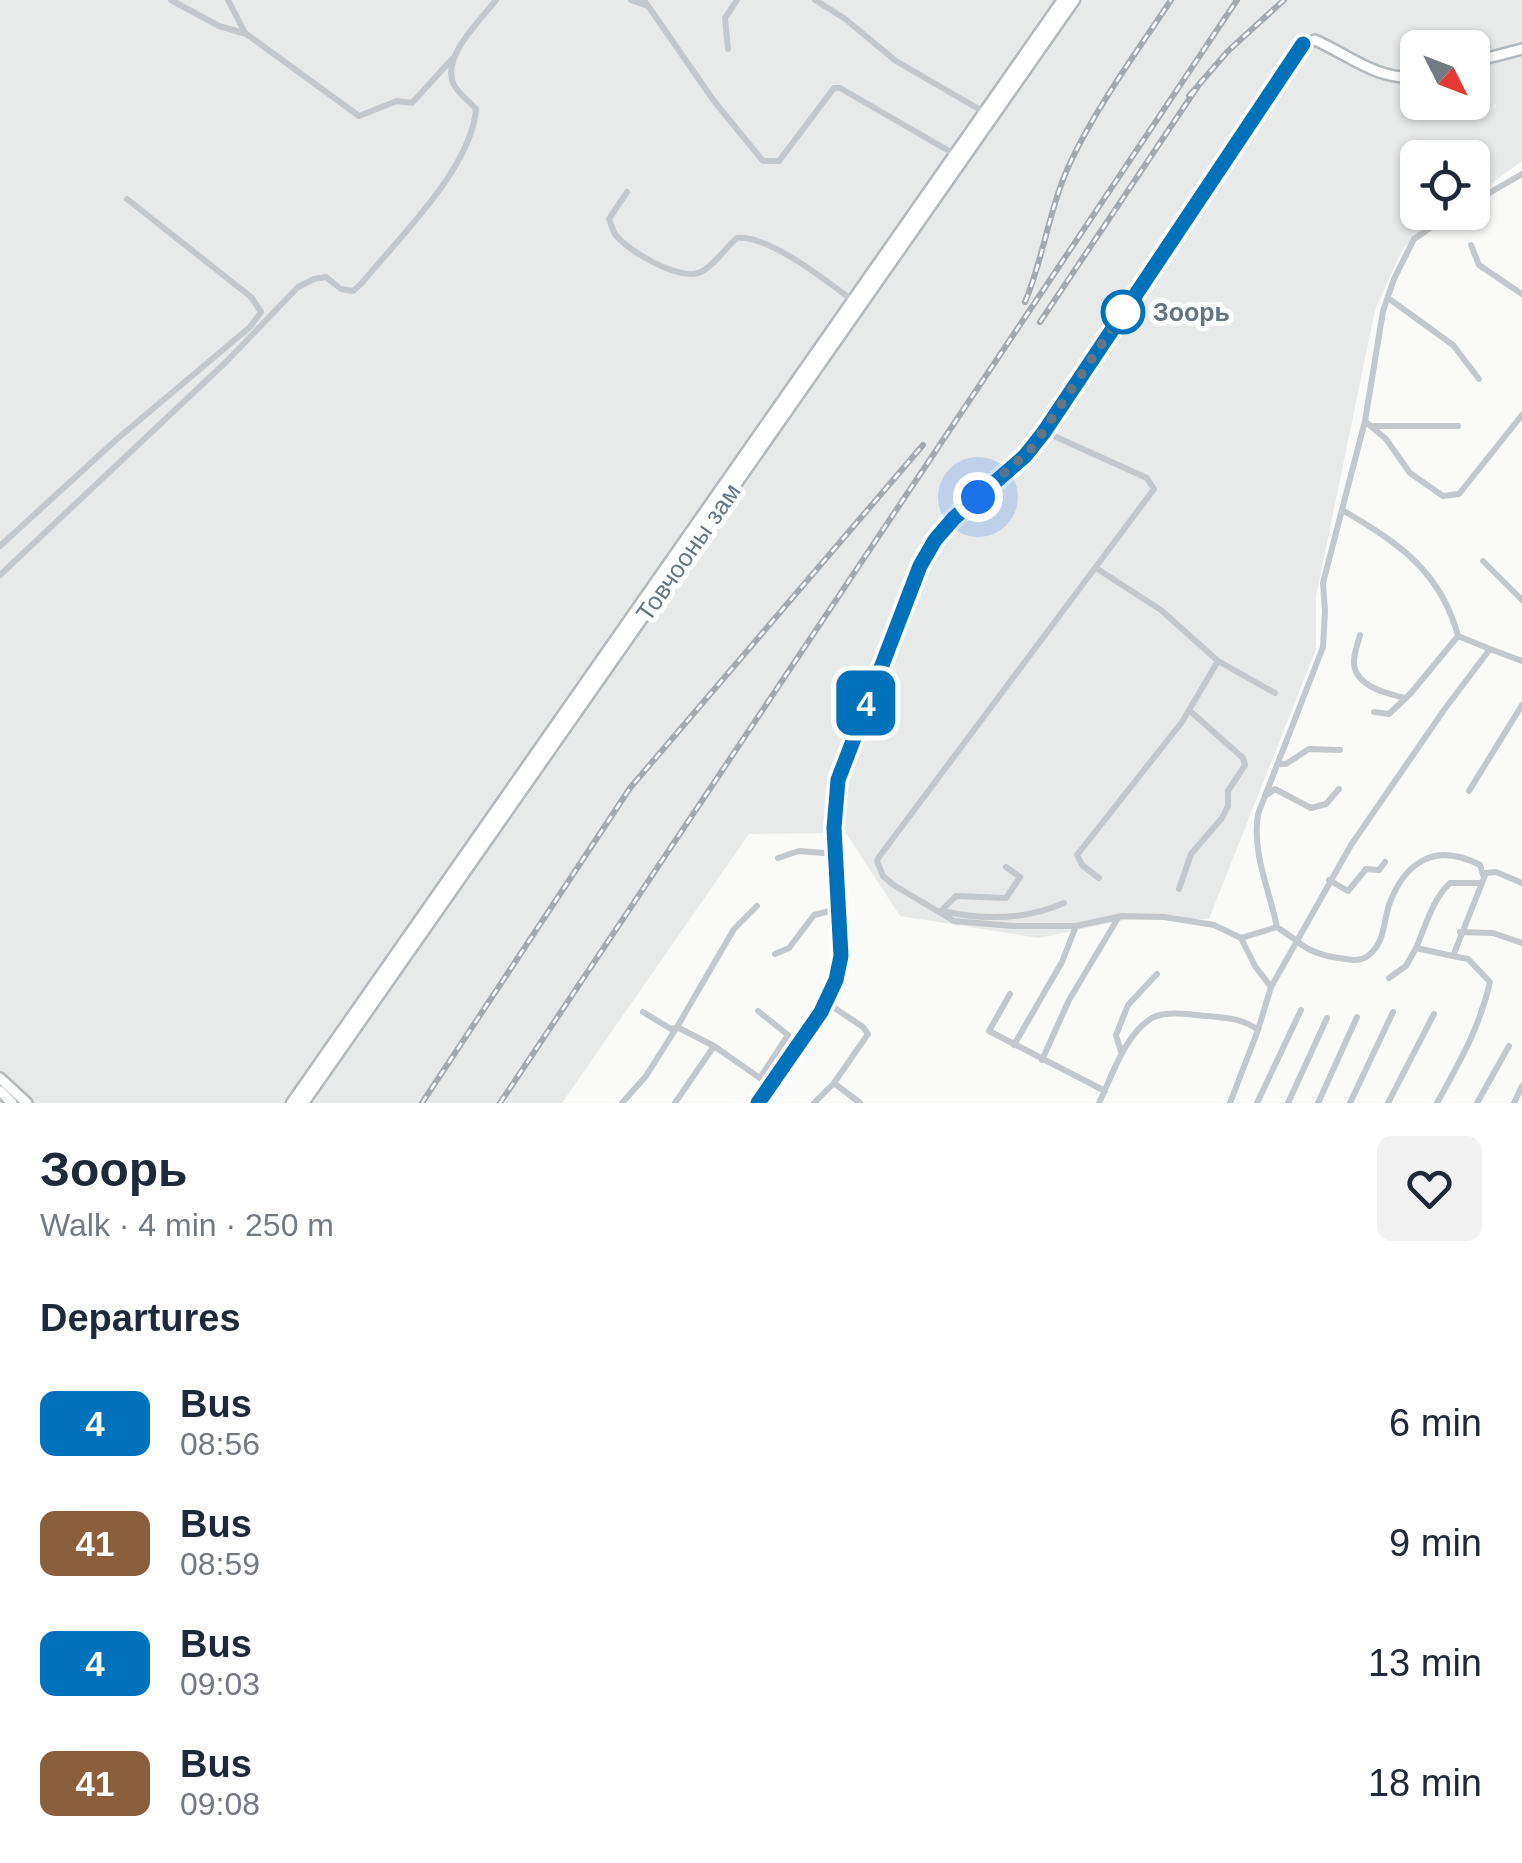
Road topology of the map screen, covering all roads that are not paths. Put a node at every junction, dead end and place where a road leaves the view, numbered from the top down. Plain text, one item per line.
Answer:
1 (172, 0) edge
2 (228, 0) edge
3 (496, 0) edge
4 (631, 0) edge
5 (737, 0) edge
6 (815, 0) edge
7 (1063, 0) edge
8 (1074, 0) edge
9 (646, 3) edge
10 (245, 33) junction
11 (1522, 48) edge
12 (728, 49) dead end
13 (456, 54) junction
14 (1490, 57) edge
15 (1400, 77) edge
16 (984, 112) junction
17 (958, 156) junction
18 (1522, 174) edge
19 (626, 192) dead end
20 (1490, 193) edge
21 (127, 199) dead end
22 (1427, 230) edge
23 (1471, 245) dead end
24 (1522, 293) edge
25 (1388, 298) junction
26 (852, 300) junction
27 (1479, 379) dead end
28 (1522, 415) edge
29 (1365, 421) junction
30 (1374, 426) junction
31 (1458, 426) dead end
32 (1044, 432) junction
33 (1344, 511) junction
34 (0, 546) edge
35 (1483, 561) dead end
36 (1096, 568) junction
37 (0, 575) edge
38 (1522, 600) edge
39 (1360, 636) dead end
40 (1458, 636) junction
41 (1490, 649) junction
42 (1218, 661) junction
43 (1522, 662) edge
44 (1275, 693) dead end
45 (1406, 698) junction
46 (1522, 705) edge
47 (1189, 710) junction
48 (1374, 712) dead end
49 (1340, 750) dead end
50 (1278, 764) junction
51 (1338, 789) dead end
52 (1468, 791) dead end
53 (1264, 796) junction
54 (836, 854) junction
55 (778, 858) dead end
56 (1385, 862) dead end
57 (1006, 867) dead end
58 (1099, 878) dead end
59 (1482, 879) junction
60 (1329, 880) junction
61 (1522, 883) edge
62 (1179, 889) dead end
63 (1064, 902) dead end
64 (757, 906) dead end
65 (838, 909) junction
66 (941, 911) junction
67 (1118, 918) junction
68 (1076, 926) junction
69 (1277, 927) junction
70 (1460, 932) junction
71 (1241, 938) junction
72 (1296, 941) junction
73 (1522, 944) edge
74 (1416, 948) junction
75 (775, 954) dead end
76 (1452, 956) junction
77 (1157, 974) dead end
78 (1389, 978) dead end
79 (1271, 987) junction
80 (1010, 994) dead end
81 (827, 1003) junction
82 (758, 1010) dead end
83 (1301, 1010) dead end
84 (643, 1012) dead end
85 (1393, 1012) dead end
86 (1434, 1014) dead end
87 (1357, 1017) dead end
88 (1327, 1018) dead end
89 (677, 1027) junction
90 (1258, 1030) junction
91 (1014, 1045) junction
92 (714, 1046) junction
93 (1509, 1046) dead end
94 (1121, 1052) junction
95 (1042, 1060) junction
96 (0, 1078) edge
97 (760, 1078) junction
98 (834, 1083) junction
99 (770, 1086) junction
100 (1522, 1086) edge
101 (1105, 1090) junction
102 (0, 1091) edge
103 (12, 1103) edge
104 (27, 1103) edge
105 (292, 1103) edge
106 (302, 1103) edge
107 (622, 1103) edge
108 (675, 1103) edge
109 (758, 1103) edge
110 (814, 1103) edge
111 (860, 1103) edge
112 (1099, 1103) edge
113 (1230, 1103) edge
114 (1258, 1103) edge
115 (1288, 1103) edge
116 (1318, 1103) edge
117 (1350, 1103) edge
118 (1388, 1103) edge
119 (1437, 1103) edge
120 (1477, 1103) edge
121 (1514, 1103) edge

1 - 10 street
2 - 10 street
3 - 13 street
4 - 9 street
5 - 12 street
6 - 16 street
7 - 16 highway, Товчооны зам
8 - 17 highway, Товчооны зам
9 - 17 street
10 - 13 street
11 - 14 main road
13 - 37 street
15 - 32 main road
16 - 17 highway, Товчооны зам
17 - 26 highway, Товчооны зам
17 - 106 highway, Товчооны зам
18 - 20 street
19 - 26 street
21 - 34 street
22 - 25 street
23 - 24 street
25 - 27 street
25 - 29 street
26 - 105 highway, Товчооны зам
28 - 30 street
29 - 30 street
29 - 33 street
30 - 31 street
32 - 36 street
32 - 54 main road
33 - 40 street
33 - 50 street
35 - 38 street
36 - 42 street
36 - 66 street
39 - 45 street
40 - 41 street
40 - 45 street
41 - 43 street
41 - 60 street
42 - 44 street
42 - 47 street
45 - 48 street
46 - 52 street
47 - 58 street
47 - 62 street
49 - 50 street
50 - 53 street
51 - 53 street
53 - 69 street
54 - 55 street
54 - 65 main road
56 - 60 street
57 - 66 street
59 - 61 street
59 - 70 street
59 - 72 street
59 - 74 street
60 - 72 street
63 - 66 street
64 - 89 street
65 - 75 street
65 - 81 main road
66 - 68 street
67 - 68 street
67 - 71 street
67 - 95 street
68 - 91 street
69 - 71 street
69 - 72 street
70 - 73 street
70 - 76 street
71 - 79 street
72 - 79 street
74 - 76 street
74 - 78 street
76 - 119 street
77 - 94 street
79 - 90 street
80 - 91 street
81 - 98 street
81 - 99 main road
82 - 97 street
83 - 114 street
84 - 89 street
85 - 117 street
86 - 118 street
87 - 116 street
88 - 115 street
89 - 92 street
89 - 107 street
90 - 94 street
90 - 113 street
91 - 95 street
92 - 97 street
92 - 108 street
93 - 120 street
94 - 101 street
95 - 101 street
96 - 104 main road
97 - 99 street
98 - 110 street
98 - 111 street
99 - 109 main road
100 - 121 street
101 - 112 street
102 - 103 main road

